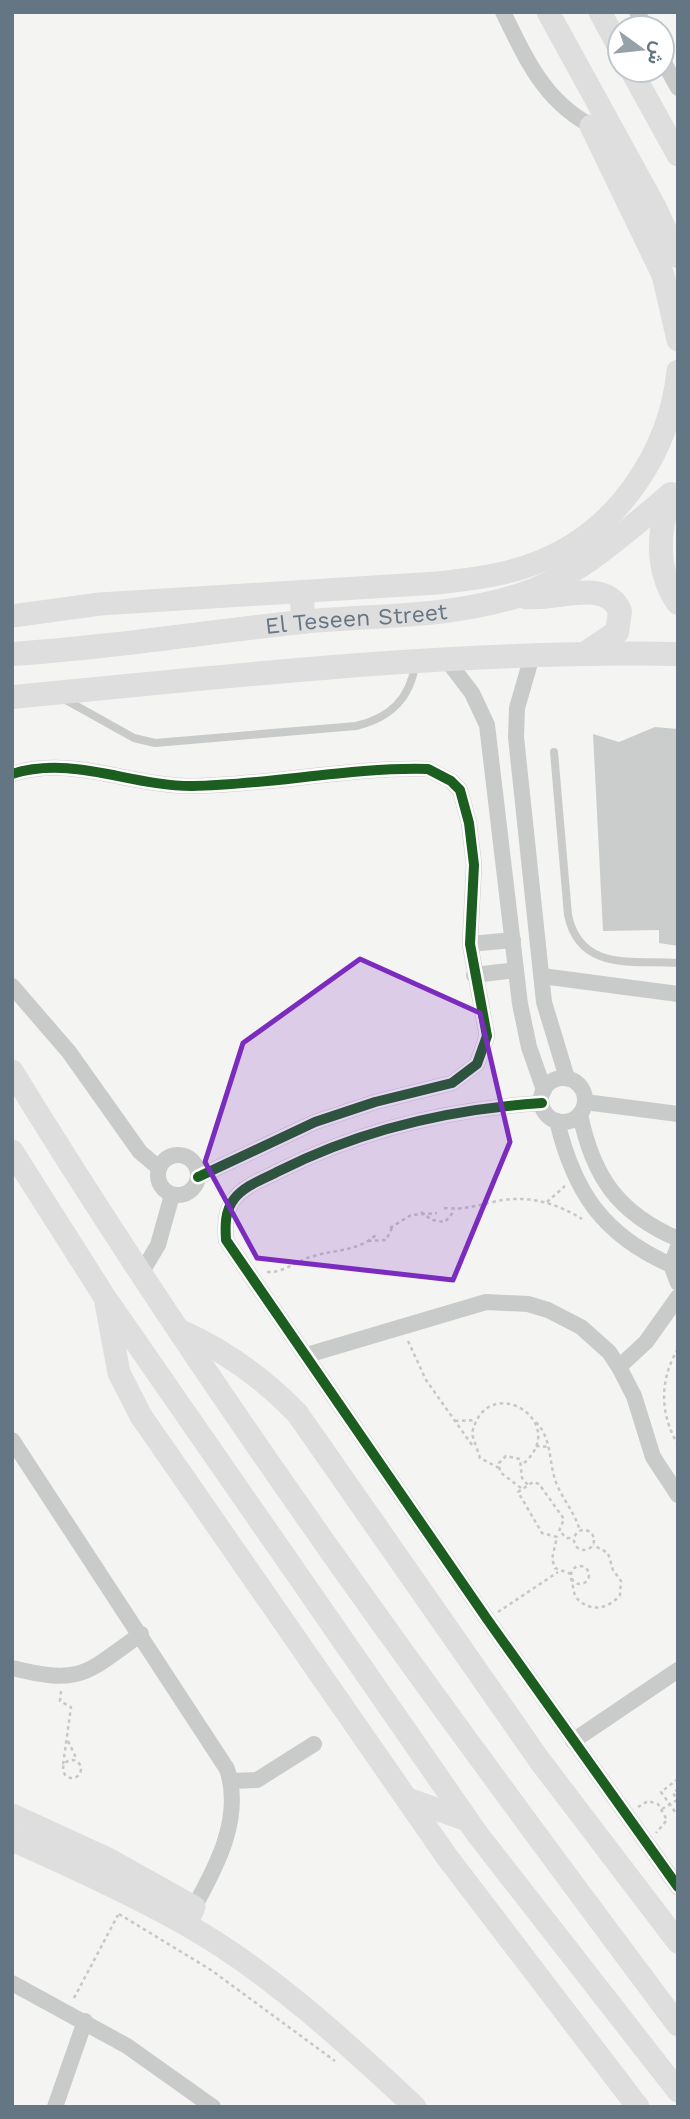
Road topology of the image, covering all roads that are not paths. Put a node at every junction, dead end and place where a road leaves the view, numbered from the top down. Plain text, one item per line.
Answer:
1 (503, 12) edge
2 (548, 12) edge
3 (639, 84) edge
4 (591, 126) junction
5 (617, 136) junction
6 (678, 155) edge
7 (678, 257) edge
8 (678, 340) edge
9 (678, 370) edge
10 (674, 488) edge
11 (302, 593) junction
12 (517, 596) junction
13 (678, 603) edge
14 (12, 616) edge
15 (303, 622) junction
16 (585, 653) junction
17 (12, 654) edge
18 (678, 654) edge
19 (532, 656) junction
20 (446, 659) junction
21 (416, 662) junction
22 (52, 693) junction
23 (12, 697) edge
24 (554, 752) dead end
25 (12, 774) edge
26 (513, 940) junction
27 (470, 944) junction
28 (678, 963) edge
29 (516, 970) junction
30 (474, 975) junction
31 (542, 976) junction
32 (12, 986) edge
33 (678, 994) edge
34 (12, 1071) edge
35 (567, 1078) junction
36 (543, 1096) junction
37 (583, 1108) junction
38 (678, 1114) edge
39 (557, 1121) junction
40 (12, 1151) edge
41 (159, 1168) junction
42 (198, 1177) junction
43 (172, 1195) junction
44 (678, 1239) edge
45 (678, 1247) edge
46 (671, 1265) junction
47 (140, 1275) junction
48 (678, 1283) edge
49 (104, 1296) junction
50 (678, 1297) edge
51 (179, 1330) junction
52 (307, 1355) junction
53 (620, 1367) junction
54 (12, 1440) edge
55 (678, 1495) edge
56 (141, 1634) junction
57 (12, 1668) edge
58 (678, 1670) edge
59 (573, 1741) junction
60 (314, 1744) dead end
61 (231, 1781) junction
62 (408, 1800) junction
63 (12, 1815) edge
64 (467, 1820) junction
65 (12, 1840) edge
66 (678, 1887) edge
67 (190, 1916) junction
68 (678, 1942) edge
69 (12, 1983) edge
70 (85, 2021) junction
71 (678, 2025) edge
72 (676, 2096) edge
73 (55, 2107) edge
74 (213, 2107) edge
75 (415, 2107) edge
76 (638, 2107) edge

1 - 4 street
2 - 5 street
3 - 6 street
4 - 5 street
4 - 8 street
5 - 7 street
9 - 11 street
10 - 12 main road, El Teseen Street
10 - 13 main road
11 - 14 street
11 - 15 main road
12 - 15 main road, El Teseen Street
12 - 16 main road
15 - 17 main road, El Teseen Street
16 - 18 main road
16 - 19 main road
19 - 20 main road
19 - 31 street
20 - 21 main road
20 - 26 street
21 - 22 main road
21 - 22 lane
22 - 23 main road
24 - 28 lane
25 - 27 street
26 - 27 street
26 - 29 street
27 - 30 street
29 - 30 street
29 - 36 street
30 - 42 street
31 - 33 street
31 - 35 street
32 - 41 street
34 - 47 street
35 - 36 street
35 - 37 street
36 - 39 street
36 - 52 street
37 - 38 street
37 - 39 street
37 - 44 street
39 - 46 street
40 - 49 street
41 - 42 street
41 - 43 street
42 - 43 street
43 - 47 street
45 - 46 street
46 - 48 street
47 - 51 street
49 - 62 street
49 - 64 street
50 - 53 street
51 - 68 street
51 - 71 street
52 - 53 street
52 - 59 street
53 - 55 street
54 - 56 street
56 - 57 street
56 - 61 street
58 - 59 street
59 - 66 street
60 - 61 street
61 - 67 street
62 - 64 street
62 - 76 street
63 - 67 street
64 - 72 street
65 - 67 street
67 - 75 street
69 - 70 street
70 - 73 street
70 - 74 street

